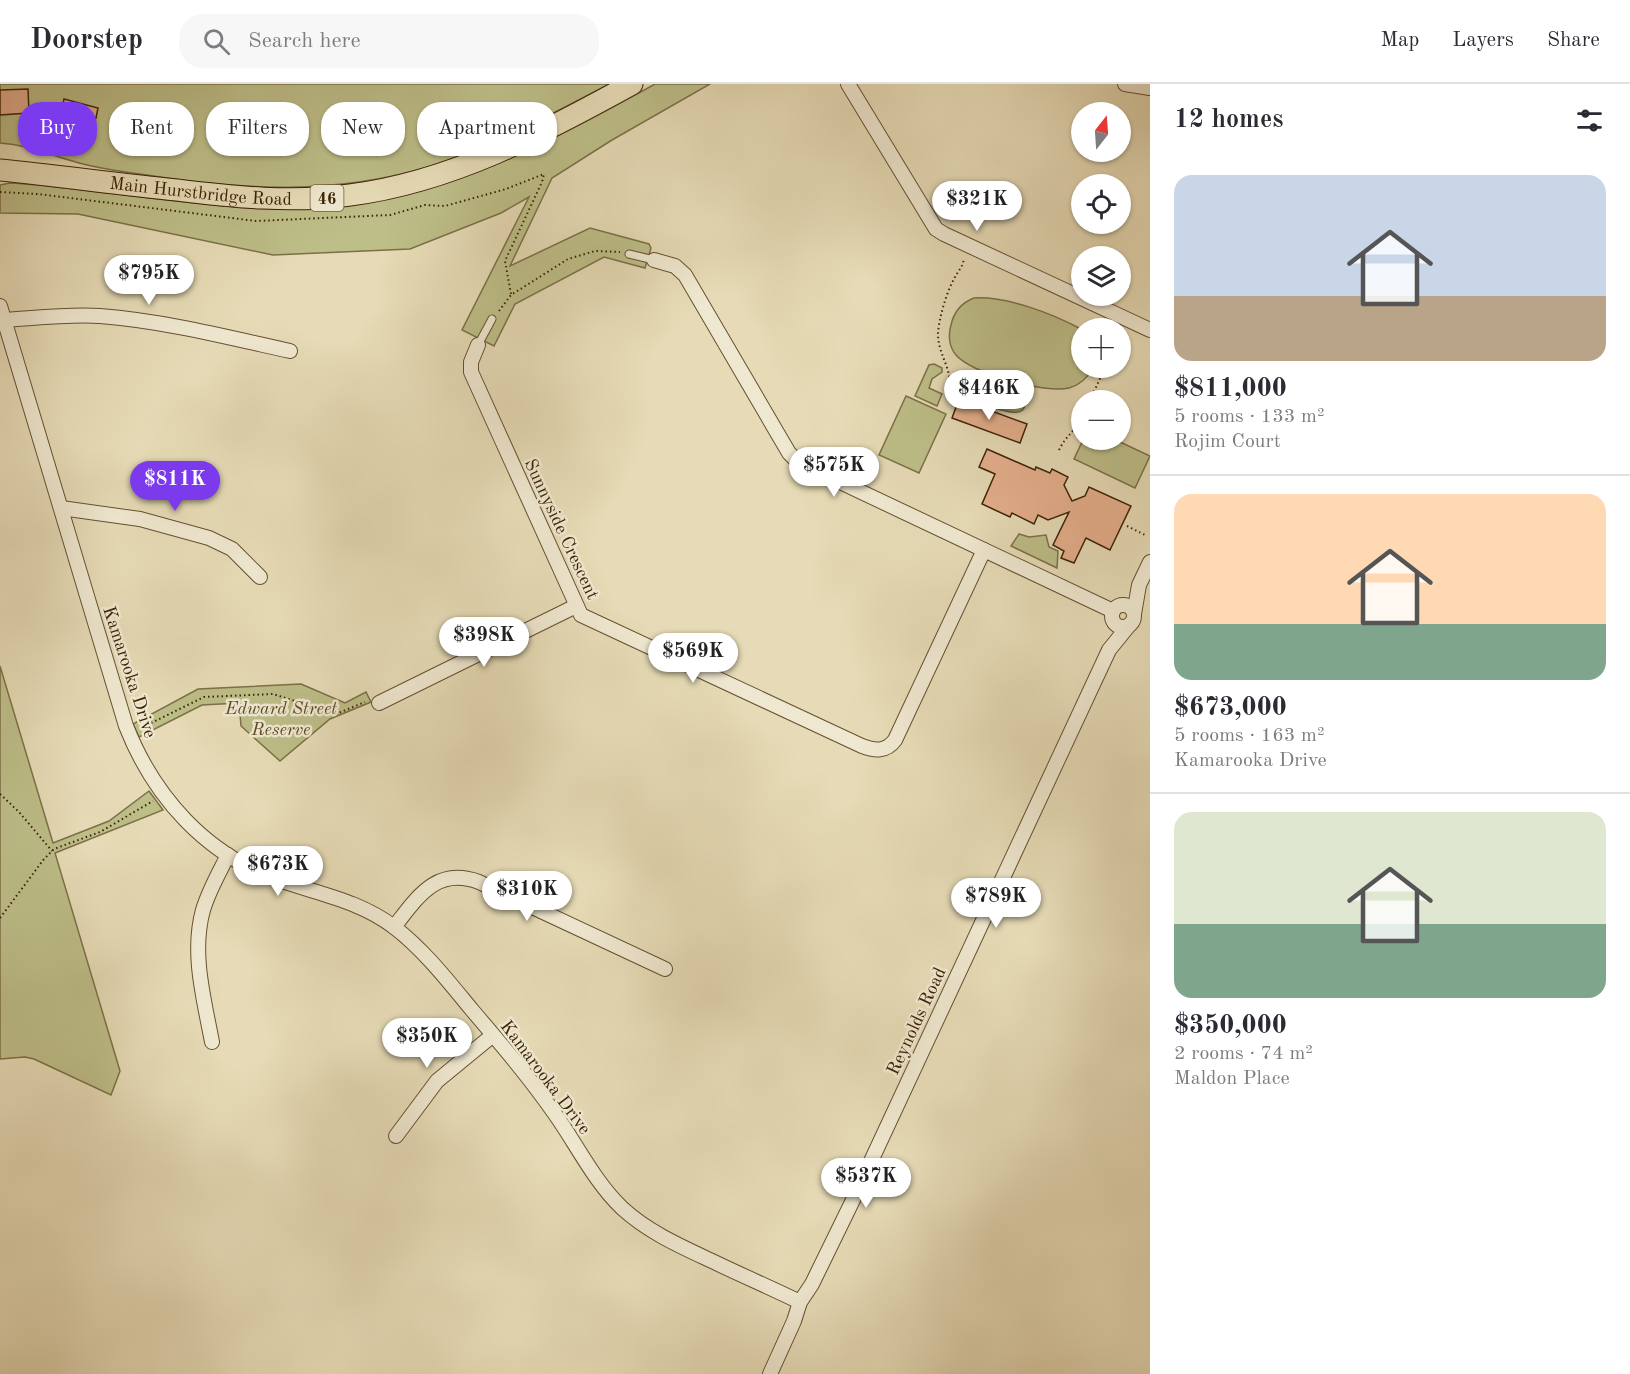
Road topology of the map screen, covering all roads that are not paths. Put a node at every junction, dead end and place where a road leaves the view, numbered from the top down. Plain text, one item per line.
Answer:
1 (632, 84) edge
2 (848, 84) edge
3 (1125, 84) edge
4 (1150, 88) edge
5 (0, 170) edge
6 (629, 254) road end
7 (654, 261) joint
8 (2, 313) edge
9 (492, 320) road end
10 (1150, 330) edge
11 (478, 345) joint
12 (290, 351) dead end
13 (61, 507) junction
14 (984, 550) junction
15 (1150, 562) edge
16 (260, 577) dead end
17 (1139, 585) junction
18 (576, 606) junction
19 (1115, 612) junction
20 (1132, 619) junction
21 (1109, 650) junction
22 (378, 702) road end
23 (228, 855) junction
24 (394, 927) junction
25 (665, 969) dead end
26 (493, 1035) junction
27 (212, 1042) dead end
28 (396, 1136) dead end
29 (800, 1302) junction
30 (770, 1374) edge

1 - 5 main road, Main Hurstbridge Road / 46
2 - 10 street
3 - 4 street
6 - 7 lane
7 - 14 street
8 - 12 street
8 - 13 street, Kamarooka Drive
9 - 11 lane
11 - 18 street, Sunnyside Crescent
13 - 16 street
13 - 23 street, Kamarooka Drive
14 - 18 street, Sunnyside Crescent
14 - 19 street
15 - 17 street
17 - 19 street
17 - 20 street
18 - 22 street
19 - 20 street
19 - 20 street
19 - 21 street
20 - 21 street
21 - 29 street, Reynolds Road
23 - 24 street, Kamarooka Drive
23 - 27 street
24 - 25 street
24 - 26 street, Kamarooka Drive
26 - 28 street
26 - 29 street, Kamarooka Drive
29 - 30 street, Reynolds Road

